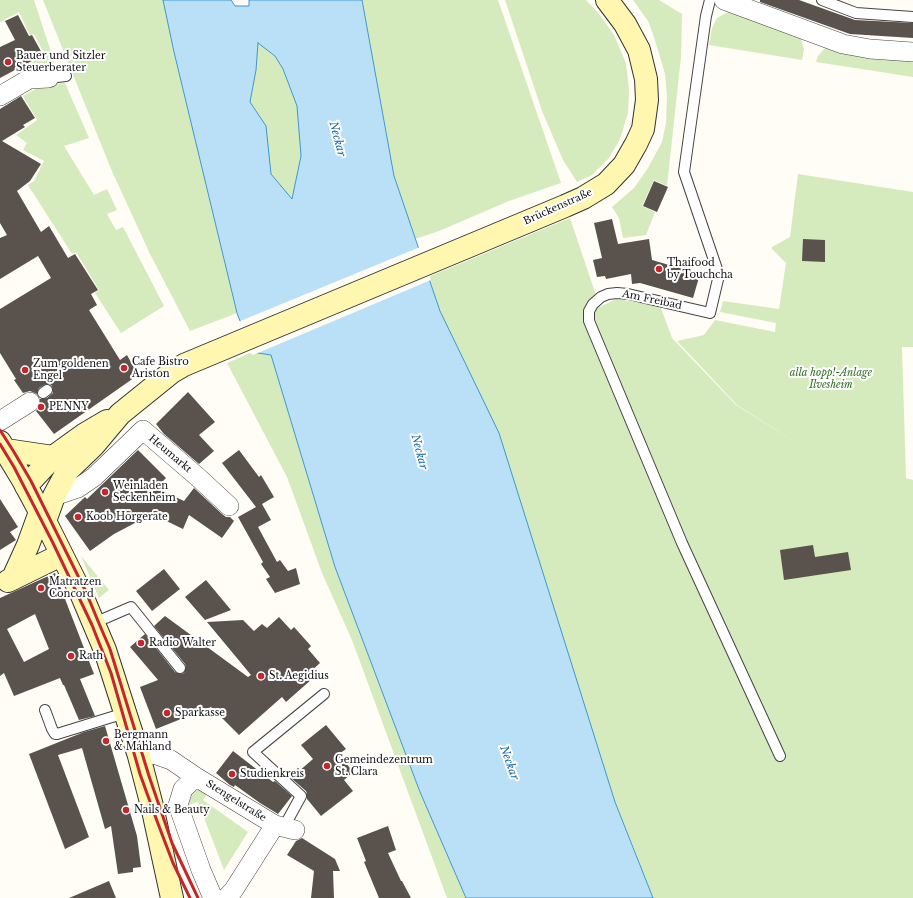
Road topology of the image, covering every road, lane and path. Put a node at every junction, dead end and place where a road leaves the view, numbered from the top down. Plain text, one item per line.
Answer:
1 (607, 0) edge
2 (710, 0) edge
3 (724, 0) edge
4 (822, 0) edge
5 (913, 17) edge
6 (913, 52) edge
7 (57, 77) dead end
8 (0, 96) edge
9 (40, 395) dead end
10 (0, 421) edge
11 (3, 446) edge
12 (60, 463) junction
13 (94, 477) junction
14 (27, 478) junction
15 (54, 496) junction
16 (229, 506) dead end
17 (42, 517) junction
18 (61, 555) junction
19 (6, 582) edge
20 (94, 623) junction
21 (180, 668) dead end
22 (324, 694) dead end
23 (45, 710) dead end
24 (125, 713) junction
25 (138, 756) junction
26 (780, 756) dead end
27 (196, 777) junction
28 (178, 805) junction
29 (152, 806) junction
30 (285, 827) junction
31 (172, 898) edge
32 (213, 898) edge
33 (226, 898) edge

1 - 12 main road, Brückenstraße
2 - 26 lane, Am Freibad
3 - 6 street
4 - 5 lane
7 - 8 street
9 - 10 street
11 - 12 main road
11 - 14 main road
12 - 13 street
12 - 14 main road
12 - 15 main road
13 - 15 street, Heumarkt
13 - 16 street, Heumarkt
14 - 17 main road
15 - 17 main road
17 - 18 main road
17 - 19 main road
18 - 19 main road
18 - 20 main road
20 - 21 lane
20 - 24 main road
22 - 30 lane
23 - 24 lane
24 - 25 main road
25 - 27 street, Stengelstraße
25 - 29 main road
27 - 28 street, Stengelstraße
27 - 30 street, Stengelstraße
28 - 29 street
28 - 32 street
29 - 31 main road
30 - 33 street, Stengelstraße

